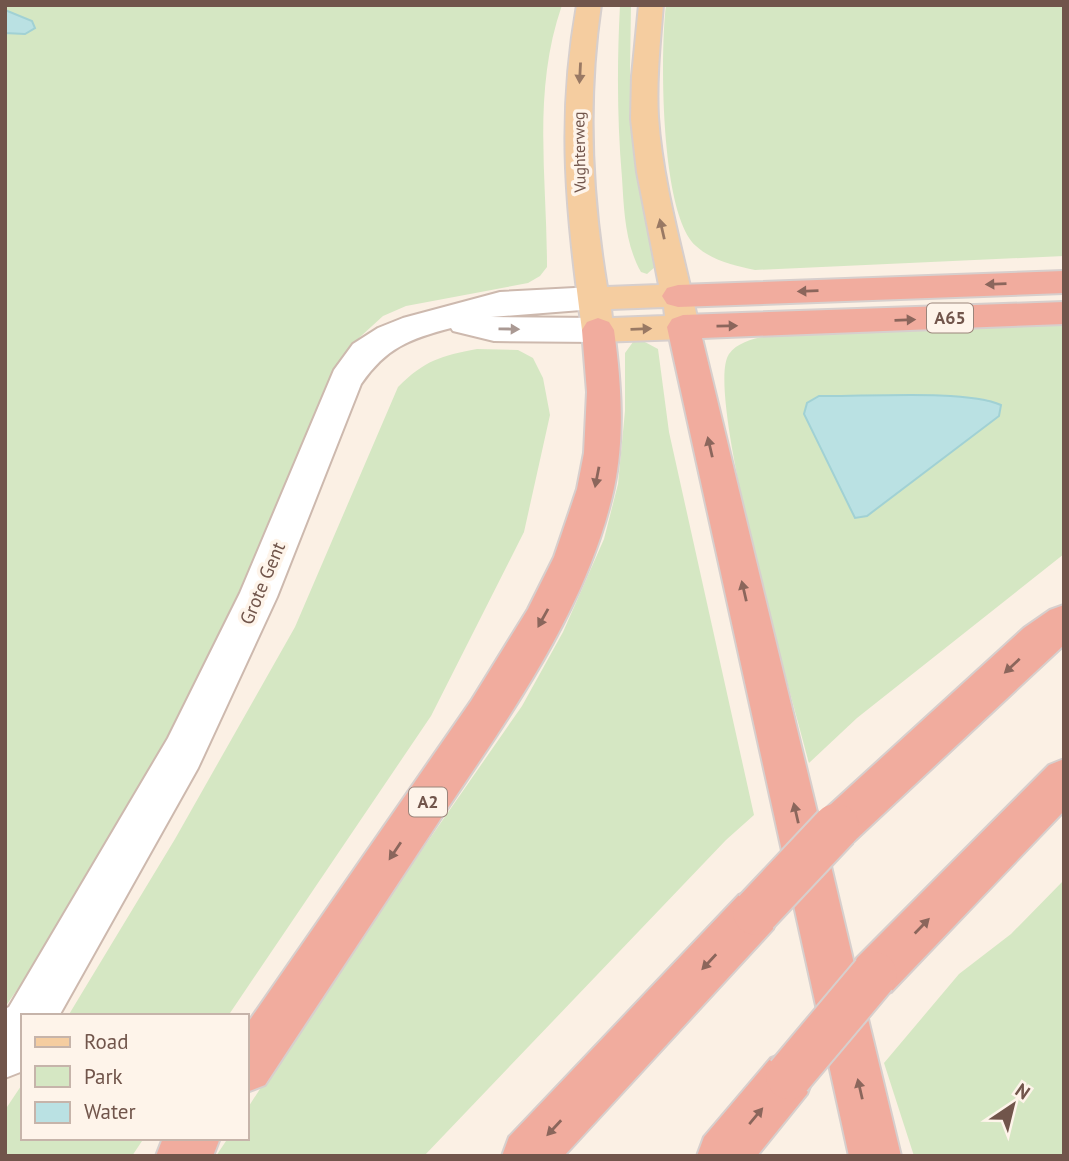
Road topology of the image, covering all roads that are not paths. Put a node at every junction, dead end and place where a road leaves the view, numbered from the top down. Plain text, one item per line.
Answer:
1 (589, 5) edge
2 (651, 5) edge
3 (1064, 282) edge
4 (681, 311) junction
5 (1064, 313) edge
6 (596, 314) junction
7 (1064, 622) edge
8 (1064, 780) edge
9 (31, 1014) edge
10 (21, 1029) edge
11 (5, 1053) edge
12 (248, 1066) edge
13 (193, 1140) edge
14 (182, 1156) edge
15 (528, 1156) edge
16 (723, 1156) edge
17 (874, 1156) edge

1 -> 6 main road, Vughterweg
4 -> 2 main road
3 -> 4 highway, A65
4 -> 5 highway, A65
4 - 6 main road
17 -> 4 highway
6 - 9 street, Grote Gent
6 -> 12 highway, A2
7 -> 15 highway, bridge
16 -> 8 highway, bridge
10 - 11 street
13 - 14 highway

